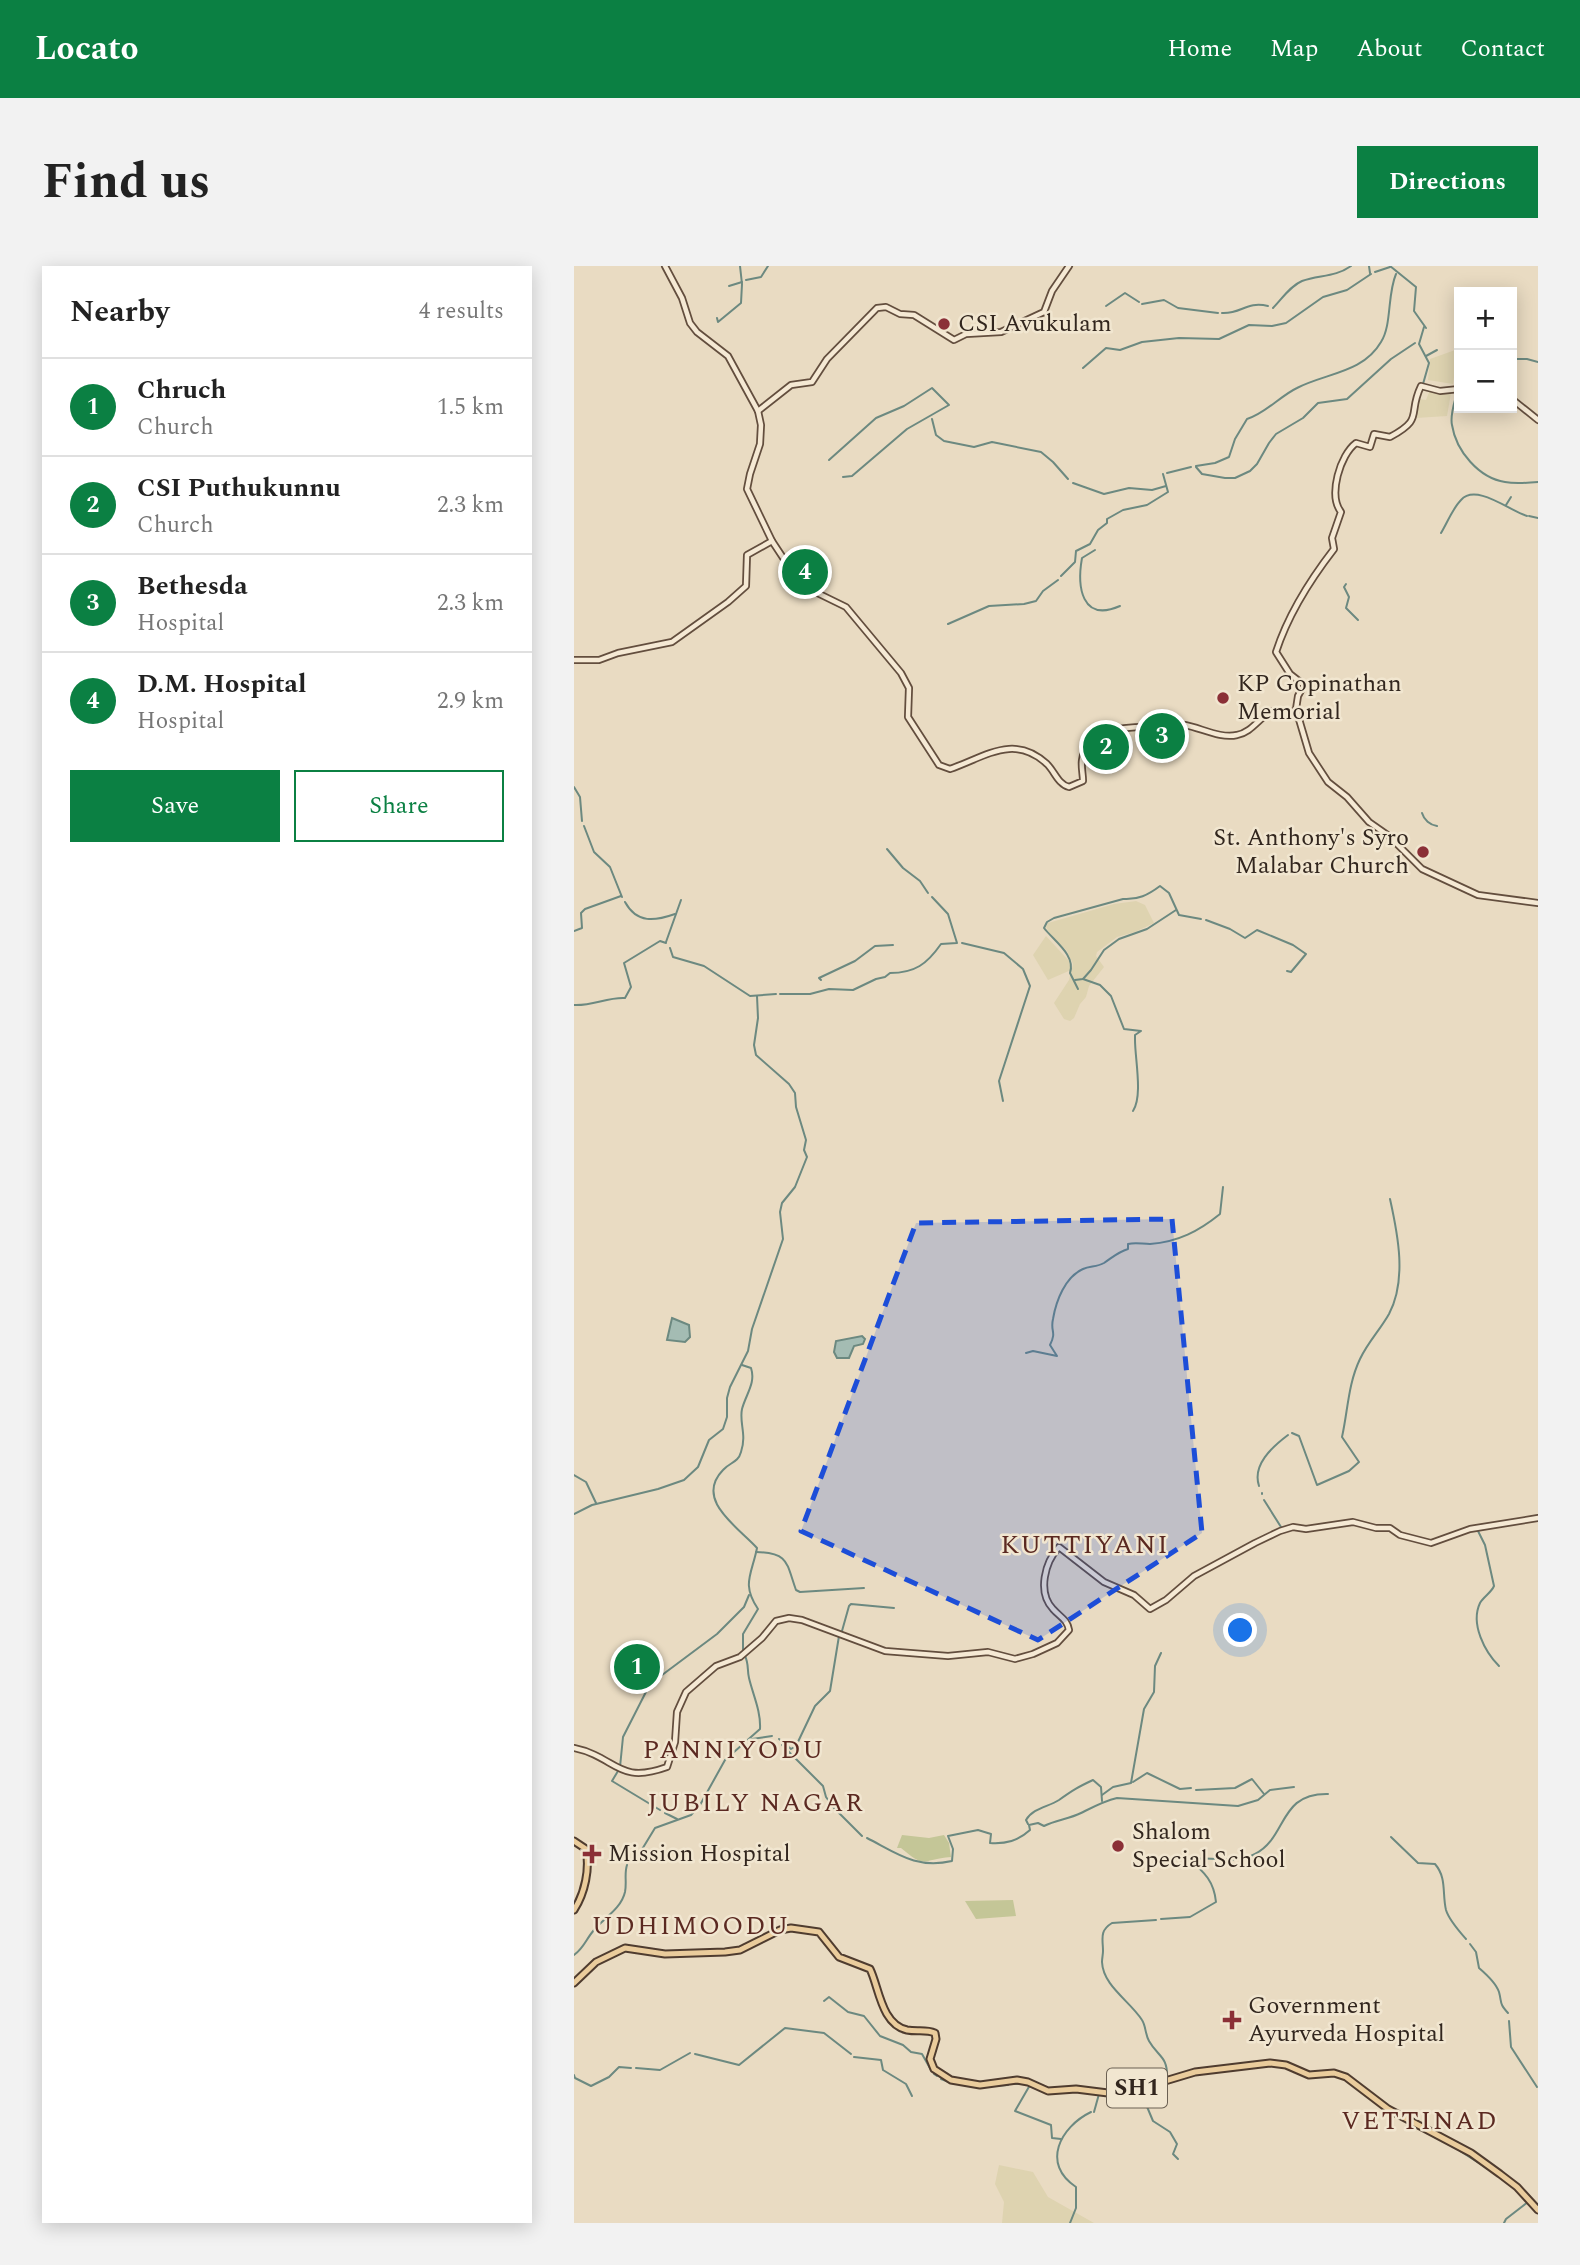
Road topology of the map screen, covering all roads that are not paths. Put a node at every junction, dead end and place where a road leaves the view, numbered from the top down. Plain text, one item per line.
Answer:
1 (665, 266) edge
2 (1069, 266) edge
3 (1454, 389) edge
4 (1517, 403) edge
5 (758, 411) junction
6 (1538, 420) edge
7 (772, 541) junction
8 (574, 660) edge
9 (1297, 712) junction
10 (1538, 903) edge
11 (1538, 1518) edge
12 (574, 1748) edge
13 (574, 1840) edge
14 (574, 1910) edge
15 (574, 1983) edge
16 (1538, 2210) edge

1 - 5 main road
2 - 5 main road
3 - 9 main road
4 - 6 main road
5 - 7 main road
7 - 8 main road
7 - 9 main road
9 - 10 main road
11 - 12 main road
13 - 14 main road
15 - 16 main road, SH1

